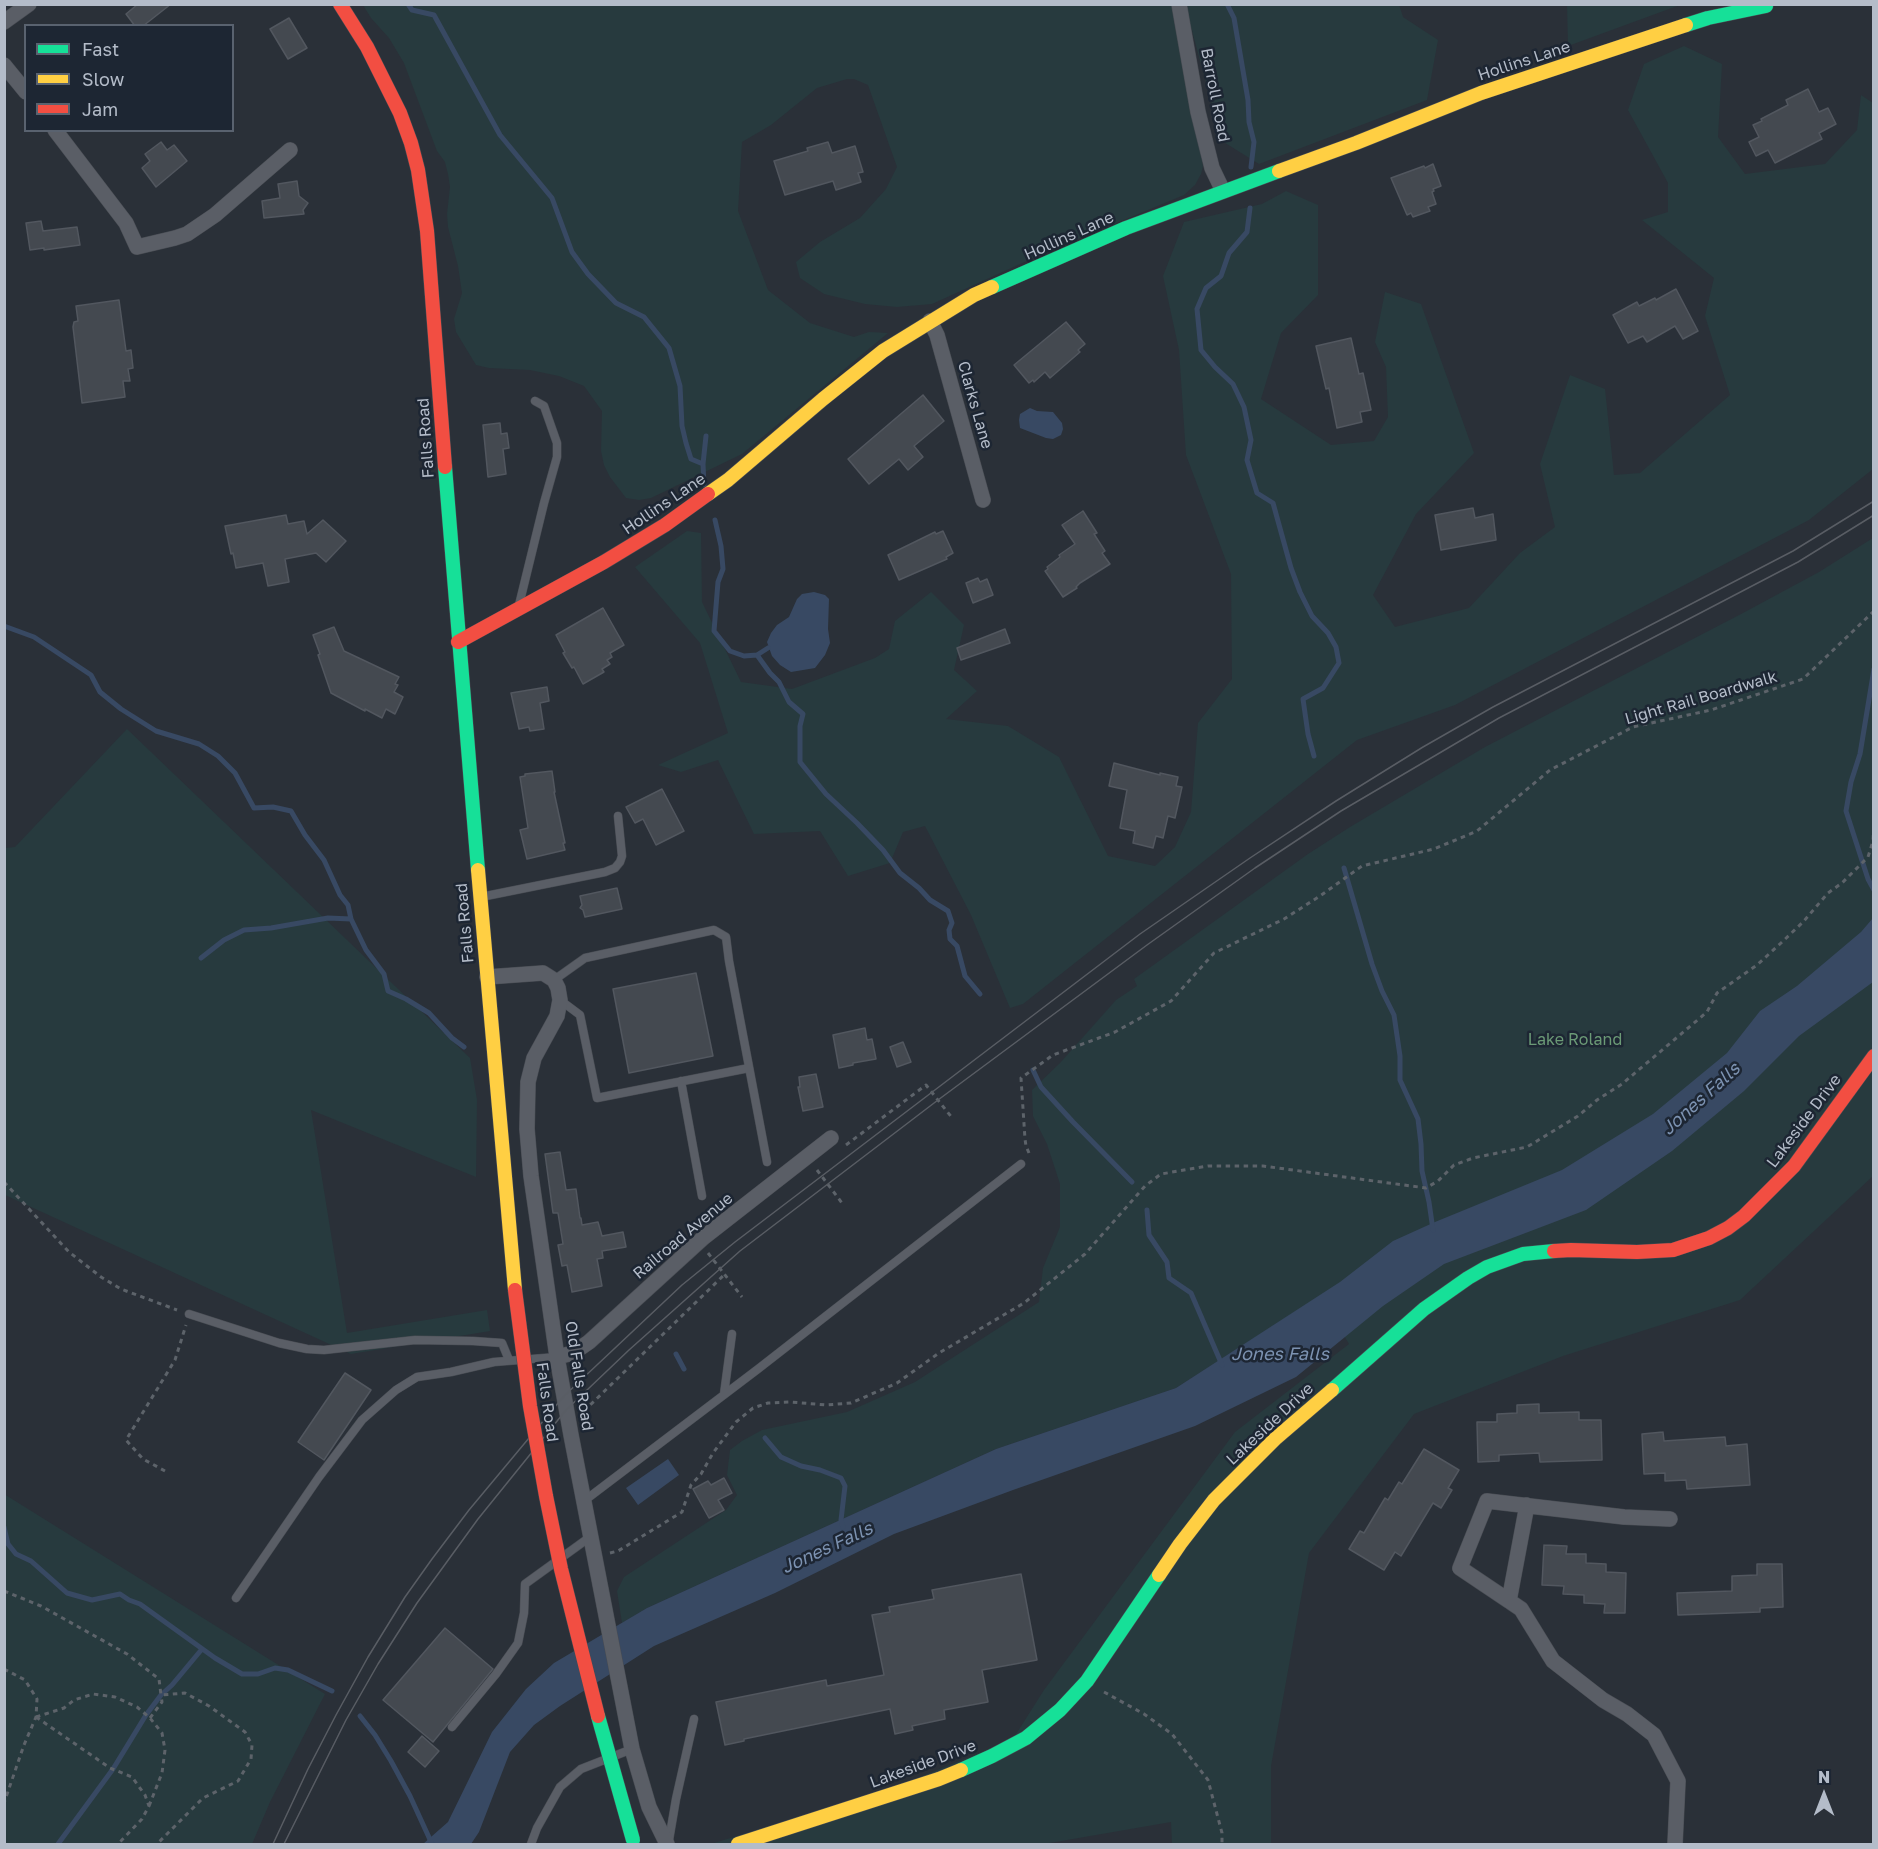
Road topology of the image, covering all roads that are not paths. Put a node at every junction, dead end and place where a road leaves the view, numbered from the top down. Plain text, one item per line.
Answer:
1 (29, 4) edge
2 (340, 4) edge
3 (1179, 4) edge
4 (1766, 6) edge
5 (4, 22) edge
6 (4, 65) edge
7 (24, 90) edge
8 (57, 132) edge
9 (290, 150) dead end
10 (1222, 191) junction
11 (930, 321) junction
12 (535, 401) dead end
13 (983, 500) dead end
14 (518, 609) junction
15 (458, 642) junction
16 (618, 816) dead end
17 (480, 898) junction
18 (487, 976) junction
19 (554, 980) junction
20 (560, 1000) junction
21 (1874, 1056) edge
22 (749, 1068) junction
23 (681, 1081) junction
24 (837, 1143) road end
25 (767, 1162) dead end
26 (1022, 1164) dead end
27 (702, 1196) dead end
28 (189, 1314) road end
29 (732, 1334) dead end
30 (557, 1357) junction
31 (509, 1360) junction
32 (724, 1394) junction
33 (584, 1501) junction
34 (1527, 1506) junction
35 (1670, 1519) dead end
36 (590, 1537) junction
37 (236, 1599) dead end
38 (1509, 1601) junction
39 (694, 1719) dead end
40 (452, 1727) dead end
41 (632, 1749) junction
42 (634, 1842) edge
43 (531, 1845) edge
44 (668, 1845) edge
45 (738, 1845) edge
46 (1675, 1845) edge

1 - 5 street
2 - 15 street, Falls Road
3 - 10 street, Barroll Road
4 - 10 street, Hollins Lane
6 - 7 street
8 - 9 street
10 - 11 street, Hollins Lane
11 - 13 street, Clarks Lane
11 - 14 street, Hollins Lane
12 - 14 lane
14 - 15 street, Hollins Lane
15 - 17 street, Falls Road
16 - 17 lane
17 - 18 street, Falls Road
18 - 19 street
18 - 42 street, Falls Road, bridge
19 - 20 street
19 - 22 lane
20 - 23 lane
20 - 30 street, Old Falls Road
21 - 45 street, Lakeside Drive
22 - 23 lane
22 - 25 lane
23 - 27 lane
24 - 30 street, Railroad Avenue
26 - 32 lane
28 - 31 lane
29 - 32 lane
30 - 31 lane
30 - 33 street, Old Falls Road
31 - 37 lane
32 - 33 lane
33 - 36 street, Old Falls Road
34 - 35 street
34 - 38 street
34 - 38 street
36 - 40 lane
36 - 41 street, Old Falls Road
38 - 46 street
39 - 44 lane
41 - 43 lane
41 - 44 street, Old Falls Road

